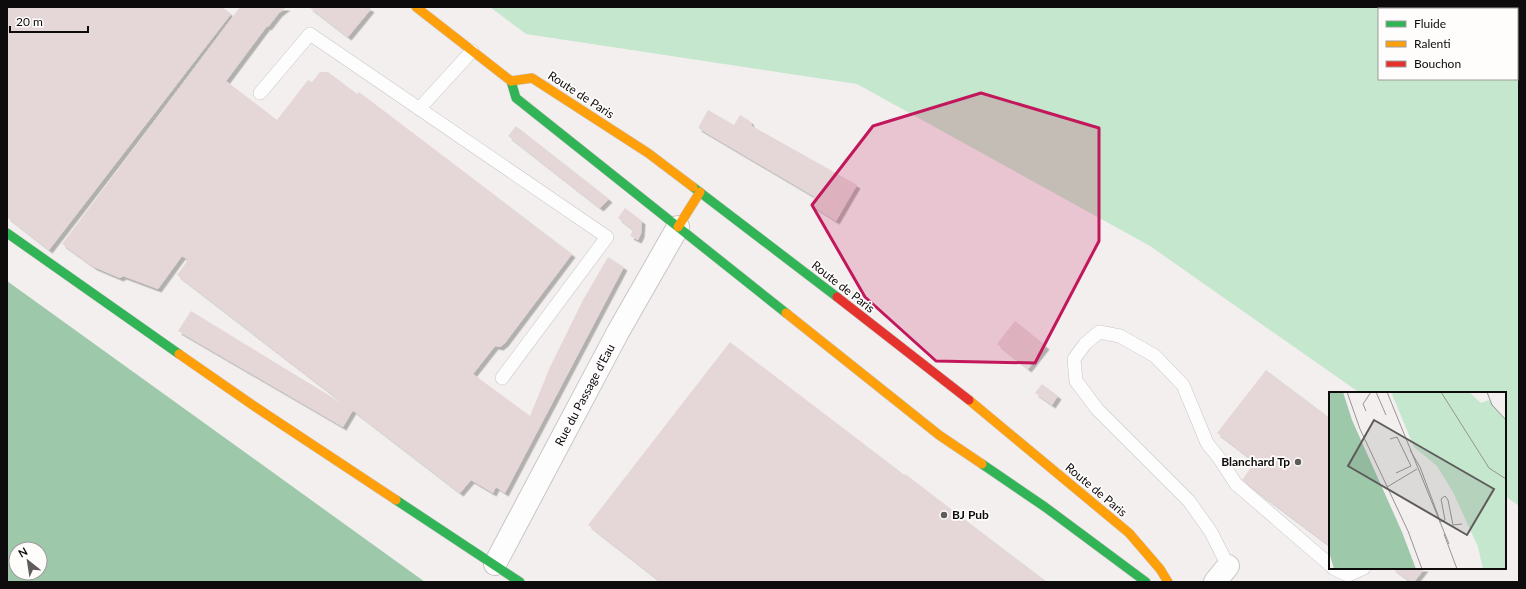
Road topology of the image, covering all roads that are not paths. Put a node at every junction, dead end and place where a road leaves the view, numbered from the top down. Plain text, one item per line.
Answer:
1 (416, 7) edge
2 (472, 51) junction
3 (511, 81) junction
4 (260, 93) dead end
5 (419, 109) junction
6 (700, 192) junction
7 (678, 227) junction
8 (7, 233) edge
9 (502, 378) dead end
10 (495, 564) junction
11 (1329, 564) edge
12 (1336, 569) edge
13 (1362, 569) edge
14 (1221, 574) edge
15 (520, 582) edge
16 (1146, 582) edge
17 (1168, 582) edge

1 - 2 main road
2 - 3 main road
2 - 5 lane
3 - 6 main road, Route de Paris
3 - 7 main road
4 - 5 lane
5 - 9 lane
6 - 7 main road
6 - 17 main road, Route de Paris
7 - 10 street, Rue du Passage d'Eau
7 - 16 main road
8 - 10 main road
10 - 15 main road
11 - 14 lane
12 - 13 lane

